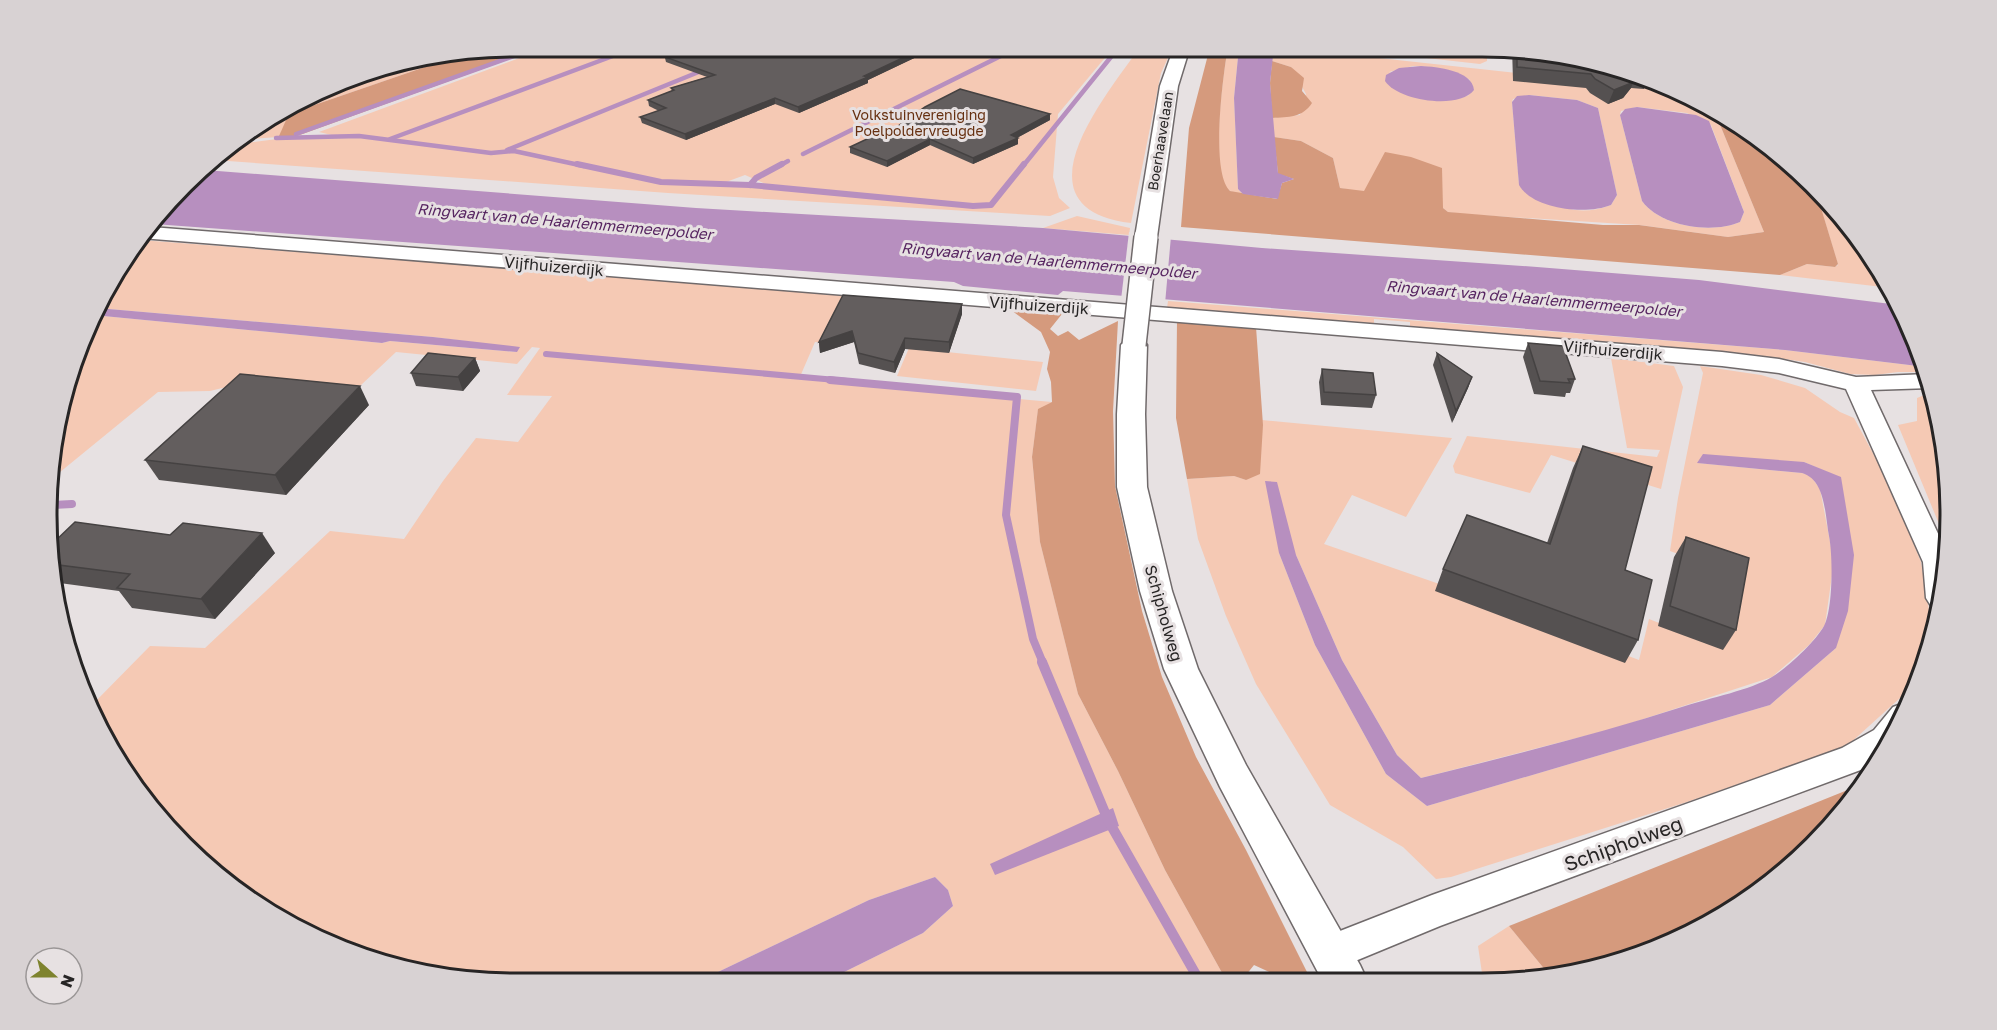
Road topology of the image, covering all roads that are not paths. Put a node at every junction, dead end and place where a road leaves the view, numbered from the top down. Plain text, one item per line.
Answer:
1 (1179, 57) edge
2 (154, 234) edge
3 (1146, 237) joint
4 (1920, 381) edge
5 (1856, 384) junction
6 (1937, 563) edge
7 (1879, 744) edge
8 (1338, 967) edge

1 - 3 main road, Boerhaavelaan
2 - 5 street, Vijfhuizerdijk
3 - 8 main road, Schipholweg, bridge
4 - 5 street, Vijfhuizerdijk
5 - 6 street
7 - 8 street, Schipholweg

